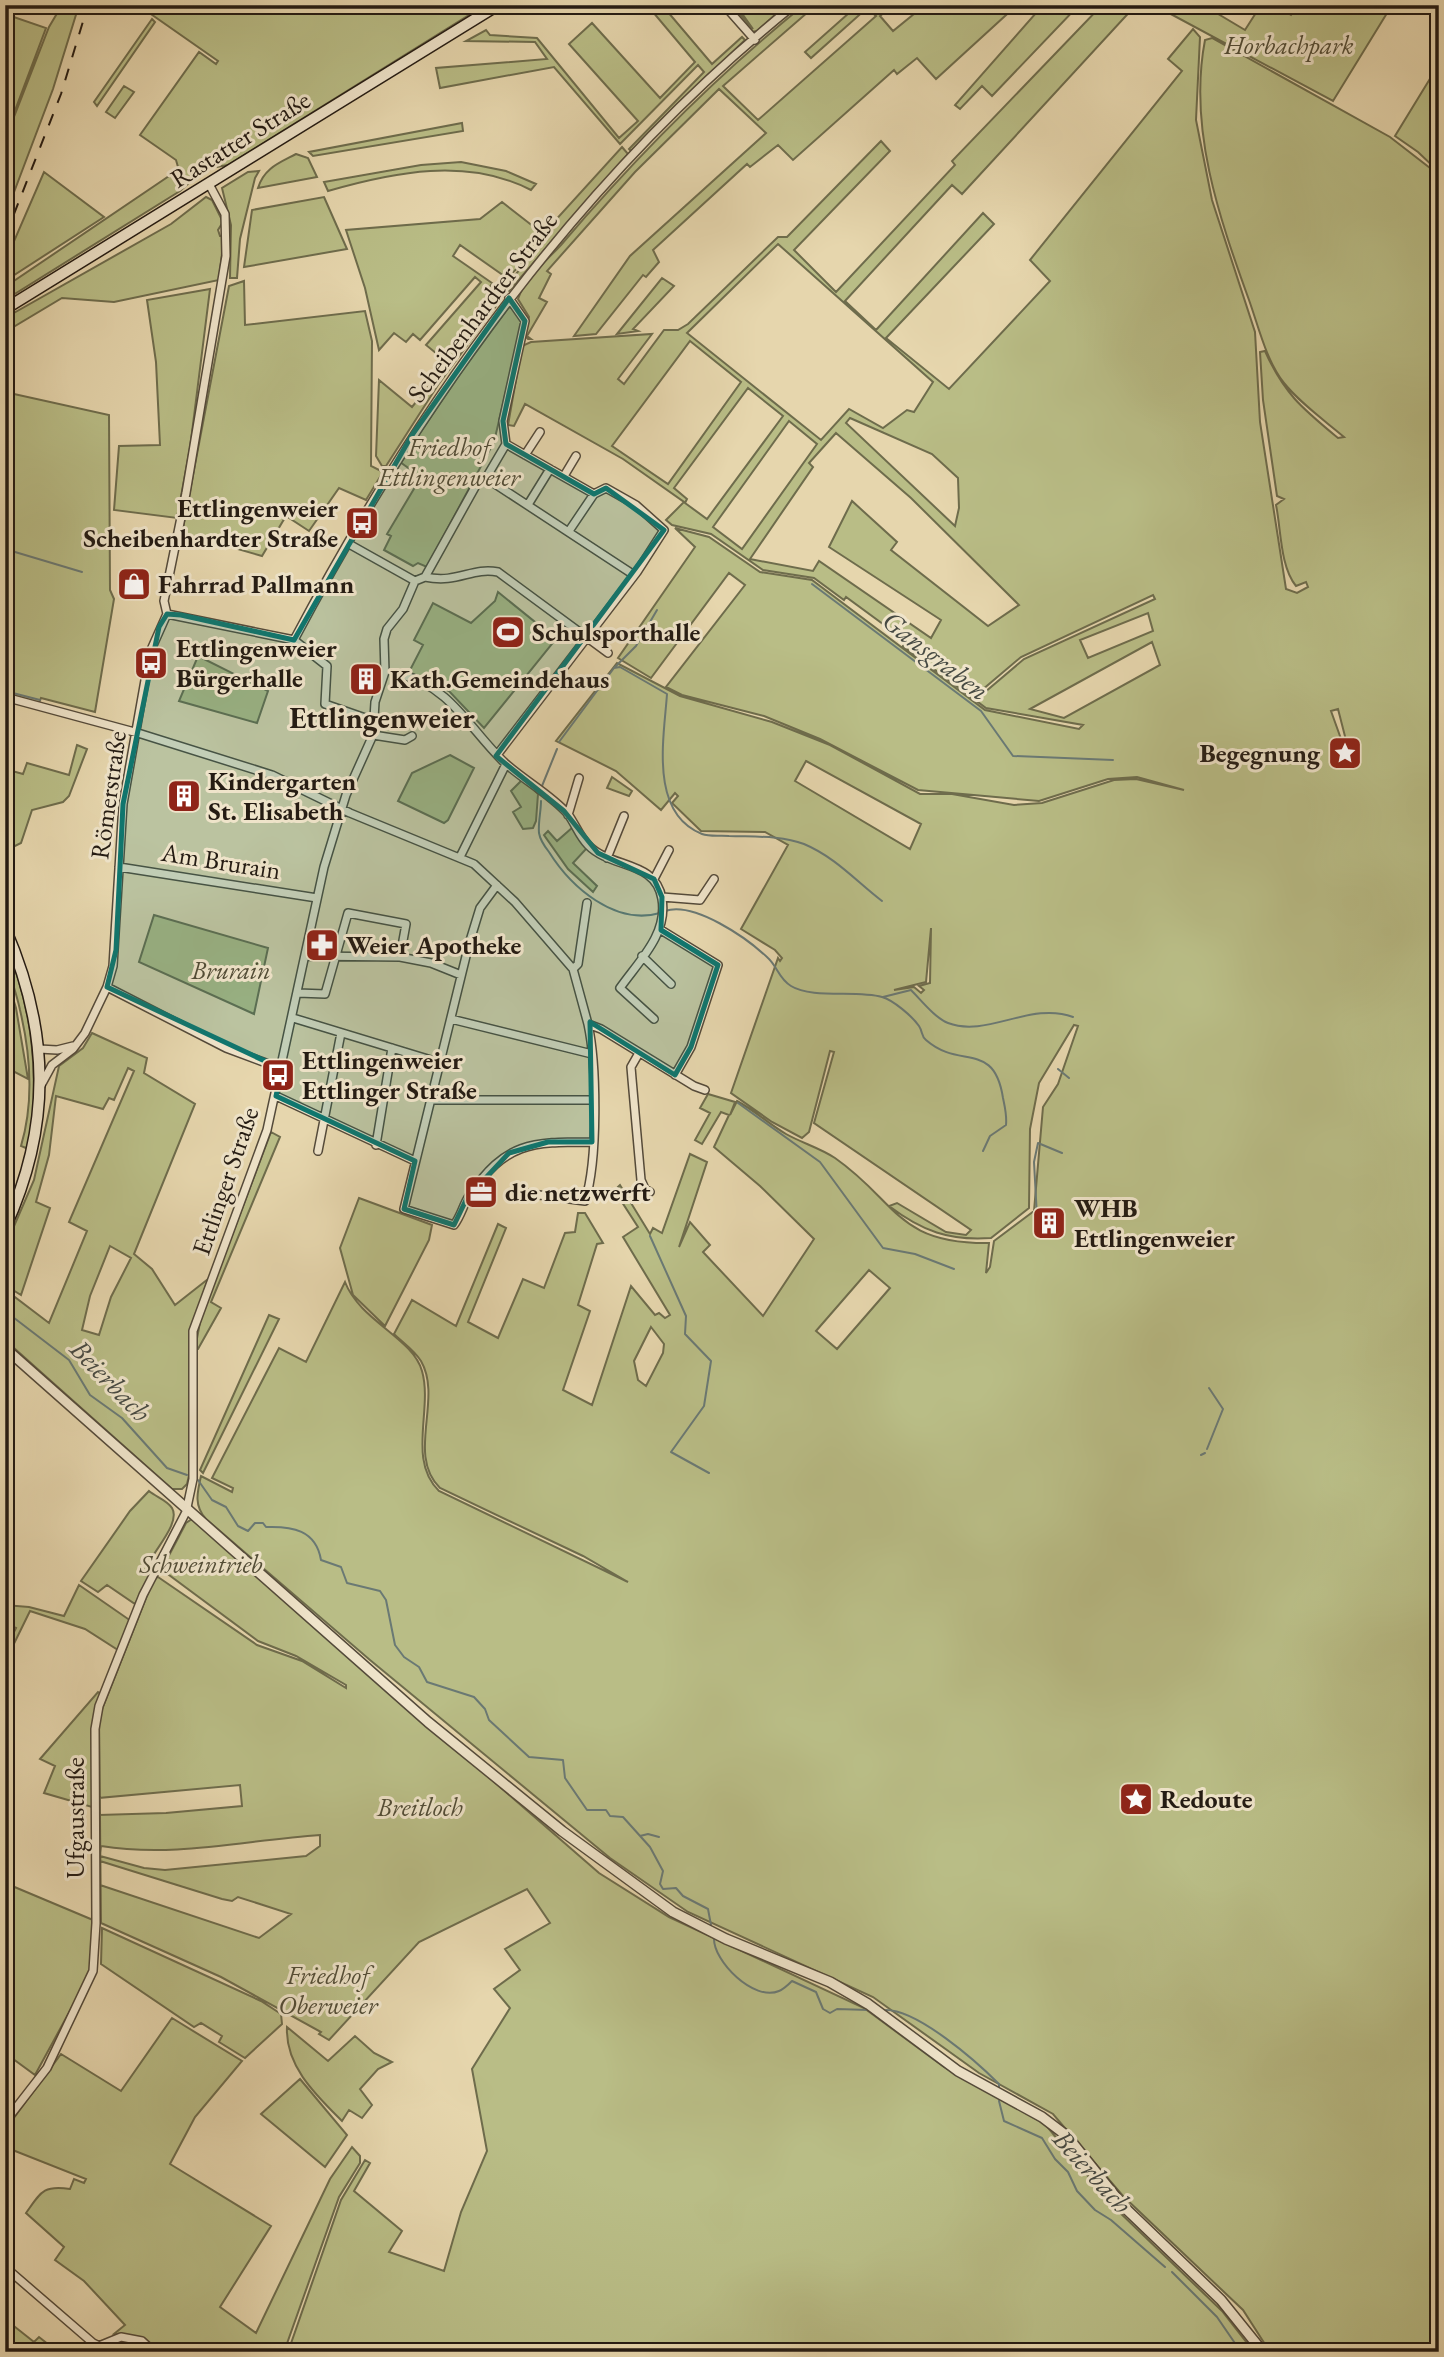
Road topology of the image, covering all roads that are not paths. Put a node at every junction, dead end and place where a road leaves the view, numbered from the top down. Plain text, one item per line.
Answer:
1 (498, 5) edge
2 (724, 5) edge
3 (794, 5) edge
4 (755, 40) junction
5 (209, 184) junction
6 (509, 298) junction
7 (5, 309) edge
8 (540, 432) dead end
9 (506, 444) junction
10 (525, 454) junction
11 (576, 456) dead end
12 (550, 469) junction
13 (565, 476) junction
14 (486, 478) junction
15 (594, 494) junction
16 (529, 503) junction
17 (569, 531) junction
18 (349, 544) junction
19 (634, 575) junction
20 (425, 577) junction
21 (415, 581) junction
22 (167, 614) junction
23 (588, 638) junction
24 (294, 640) junction
25 (608, 653) dead end
26 (402, 675) dead end
27 (5, 697) edge
28 (373, 721) junction
29 (138, 733) junction
30 (373, 735) junction
31 (412, 736) dead end
32 (498, 755) junction
33 (506, 764) junction
34 (579, 778) dead end
35 (342, 808) junction
36 (568, 815) junction
37 (624, 816) dead end
38 (669, 850) dead end
39 (460, 857) junction
40 (607, 858) junction
41 (119, 867) junction
42 (654, 879) junction
43 (714, 879) dead end
44 (497, 885) junction
45 (662, 897) junction
46 (317, 898) junction
47 (587, 903) dead end
48 (5, 928) edge
49 (661, 930) junction
50 (306, 956) junction
51 (642, 956) junction
52 (334, 957) junction
53 (400, 957) junction
54 (573, 969) junction
55 (461, 975) junction
56 (671, 984) dead end
57 (107, 987) junction
58 (299, 993) junction
59 (293, 1018) junction
60 (451, 1019) junction
61 (654, 1019) dead end
62 (588, 1024) junction
63 (341, 1033) junction
64 (79, 1042) junction
65 (392, 1048) junction
66 (39, 1051) junction
67 (639, 1053) junction
68 (592, 1054) junction
69 (60, 1057) junction
70 (441, 1063) junction
71 (282, 1069) junction
72 (675, 1075) junction
73 (40, 1087) junction
74 (705, 1090) dead end
75 (276, 1096) junction
76 (432, 1100) junction
77 (593, 1100) junction
78 (324, 1119) junction
79 (592, 1142) junction
80 (376, 1144) junction
81 (317, 1151) dead end
82 (415, 1161) junction
83 (650, 1192) dead end
84 (524, 1193) dead end
85 (5, 1228) edge
86 (5, 1348) edge
87 (186, 1508) junction
88 (5, 2122) edge
89 (5, 2267) edge
90 (154, 2352) edge
91 (1263, 2352) edge

1 - 5 main road, Rastatter Straße
2 - 4 street
3 - 4 street, Scheibenhardter Straße
4 - 6 street, Scheibenhardter Straße
5 - 7 main road, Rastatter Straße
5 - 22 street, Römerstraße
6 - 9 street
6 - 18 street, Scheibenhardter Straße
8 - 10 street
9 - 10 street
9 - 14 street
10 - 12 street
11 - 13 street
12 - 13 street
12 - 16 street
13 - 15 street
14 - 16 street
14 - 20 street
15 - 17 street
15 - 19 street
16 - 17 street
17 - 19 street
18 - 21 street
18 - 24 street, Scheibenhardter Straße
19 - 23 street
20 - 21 street
20 - 23 street
21 - 28 street, Ettlinger Straße
22 - 24 street
22 - 29 street, Römerstraße
23 - 25 street
23 - 32 street
24 - 28 street
26 - 32 street
27 - 29 street
28 - 30 street, Ettlinger Straße
29 - 35 street
29 - 41 street, Römerstraße
30 - 31 street
30 - 35 street, Ettlinger Straße
32 - 33 street
33 - 36 street
33 - 39 street
34 - 36 street
35 - 39 street
35 - 46 street, Ettlinger Straße
36 - 40 street
37 - 40 street
38 - 42 street
39 - 44 street
40 - 42 street
41 - 46 street, Am Brurain
41 - 57 street, Römerstraße
42 - 45 street
43 - 45 street
44 - 54 street
44 - 55 street
45 - 49 street
46 - 50 street, Ettlinger Straße
47 - 54 street
48 - 66 main road, Römerstraße
49 - 51 street
49 - 72 street
50 - 52 street
50 - 58 street, Ettlinger Straße
51 - 56 street
51 - 61 street
52 - 53 street
52 - 53 street
52 - 58 street
53 - 55 street
54 - 62 street
55 - 60 street
57 - 64 street, Römerstraße
57 - 71 street
58 - 59 street, Ettlinger Straße
59 - 63 street
59 - 71 street, Ettlinger Straße
60 - 68 street
60 - 70 street
62 - 67 street
62 - 68 street
63 - 65 street
63 - 78 street
64 - 66 street
64 - 69 street, Römerstraße
65 - 70 street
65 - 80 street
66 - 69 street
66 - 73 main road, Römerstraße
67 - 72 street
67 - 83 street
68 - 77 street
69 - 73 street, Römerstraße
70 - 76 street
71 - 75 street, Ettlinger Straße
72 - 74 street
73 - 85 main road, Römerstraße
75 - 78 street
75 - 87 street, Ettlinger Straße
76 - 77 street
76 - 82 street
77 - 79 street
78 - 80 street
78 - 81 street
79 - 82 street
79 - 84 street
80 - 82 street
86 - 87 street
87 - 88 street, Ufgaustraße
87 - 91 street
89 - 90 street

